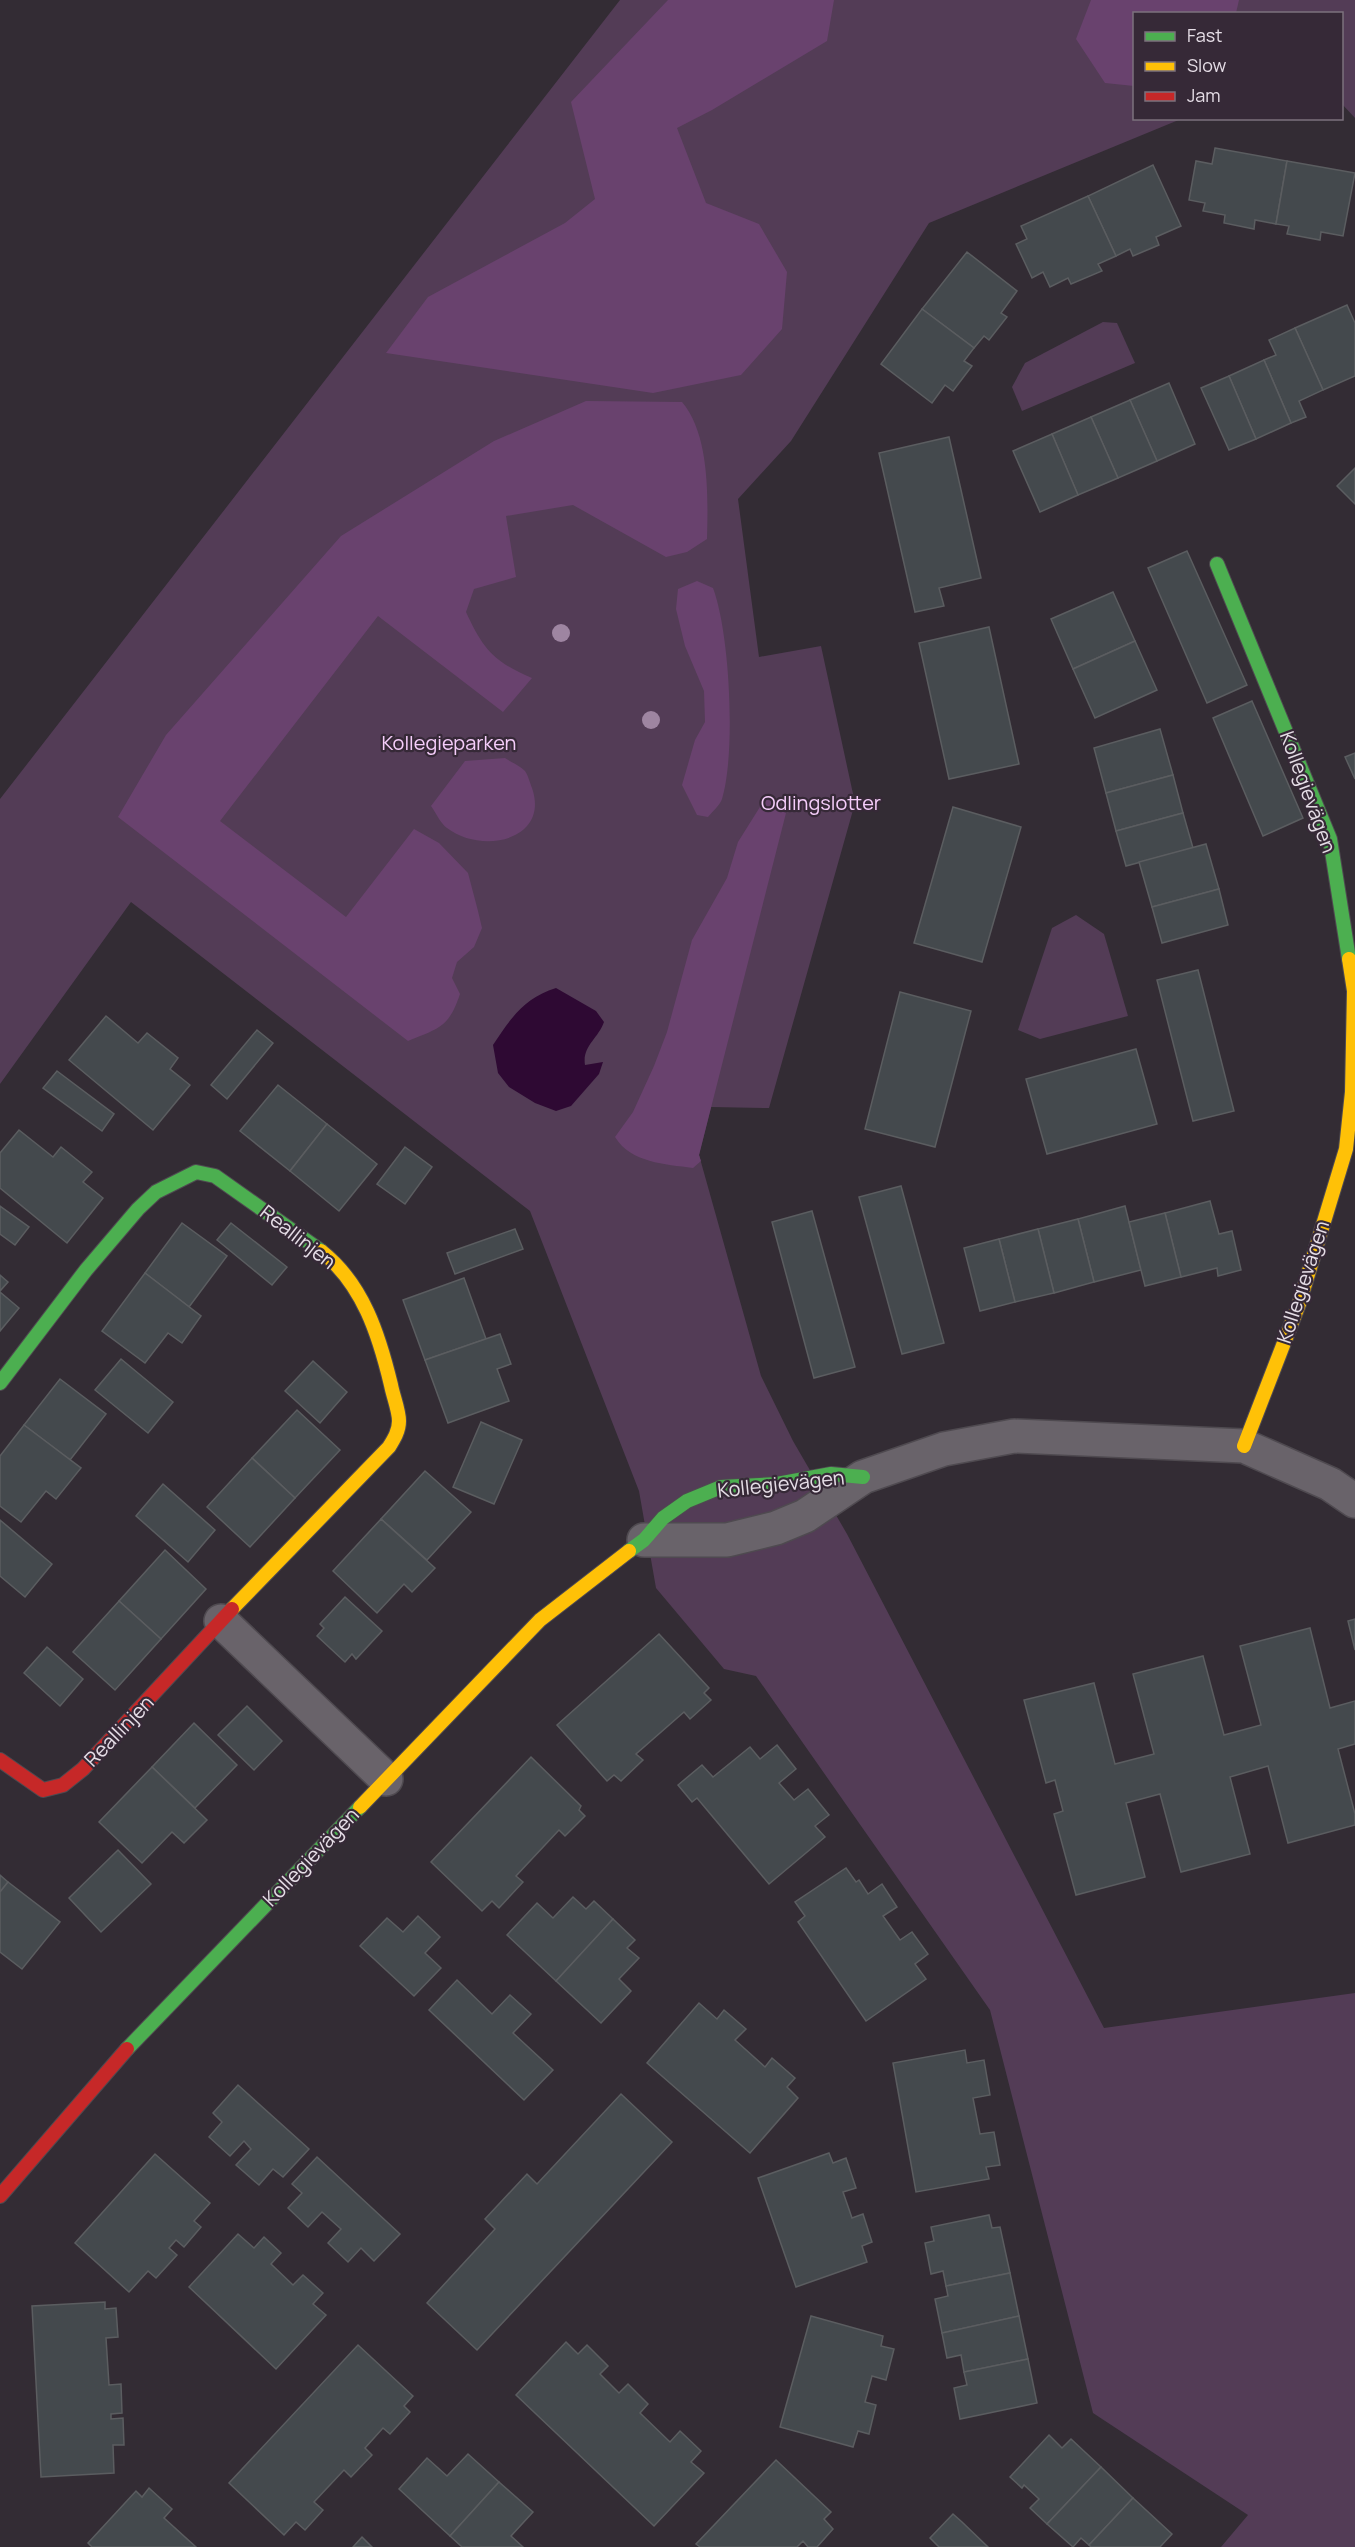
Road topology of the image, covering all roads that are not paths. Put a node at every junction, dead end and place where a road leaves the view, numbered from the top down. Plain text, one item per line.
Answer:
1 (1217, 564) dead end
2 (0, 1383) edge
3 (1244, 1446) junction
4 (863, 1477) junction
5 (1355, 1501) edge
6 (644, 1540) junction
7 (221, 1621) junction
8 (0, 1760) edge
9 (386, 1779) junction
10 (0, 2196) edge

1 - 3 street, Kollegievägen
2 - 7 street, Reallinjen
3 - 4 street, Kollegievägen
3 - 5 street, Kollegievägen
4 - 6 street, Kollegievägen
4 - 6 street, Kollegievägen
6 - 9 street, Kollegievägen
7 - 8 street, Reallinjen
7 - 9 street
9 - 10 street, Kollegievägen

